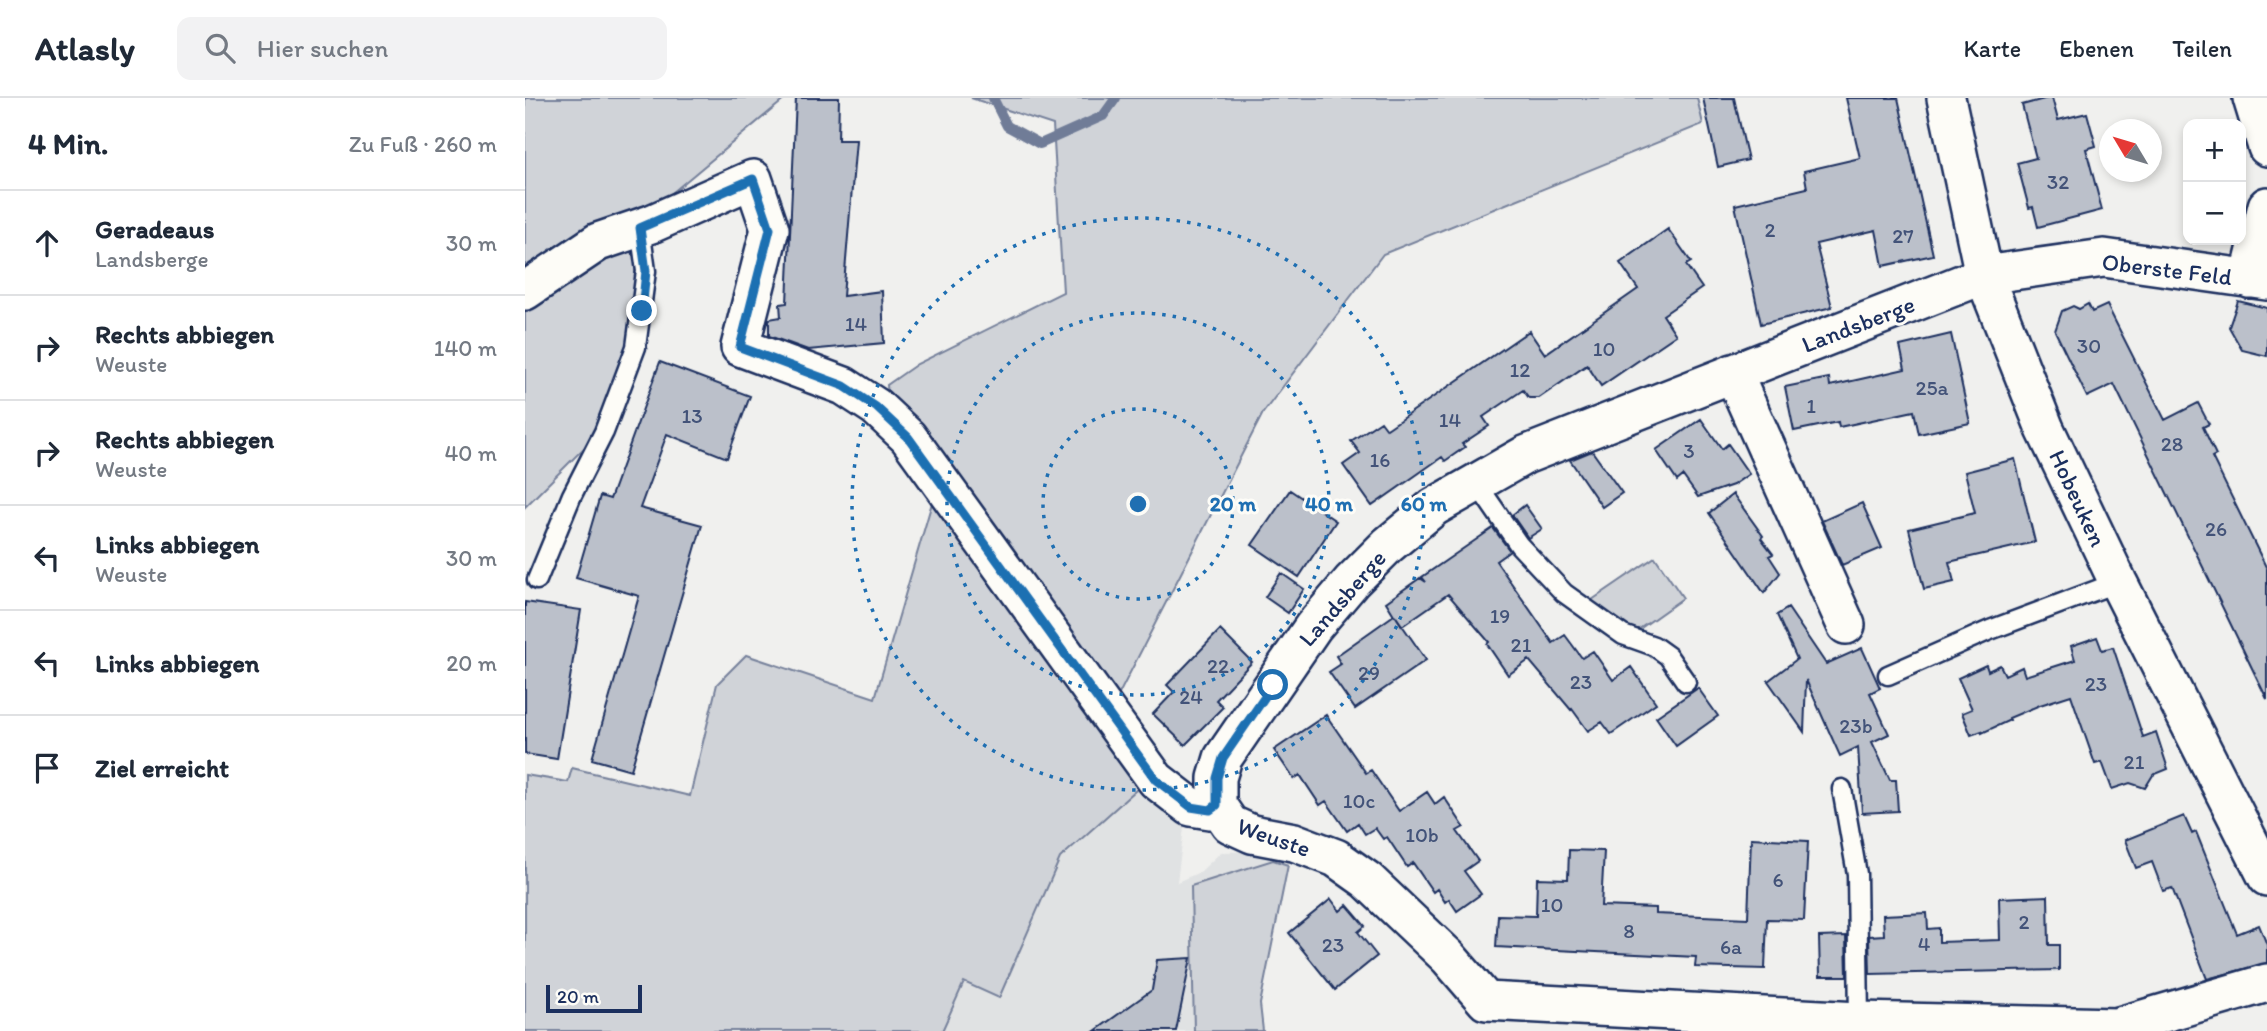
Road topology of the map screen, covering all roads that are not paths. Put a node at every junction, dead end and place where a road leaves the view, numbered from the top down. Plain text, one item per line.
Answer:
1 (1946, 98) edge
2 (2252, 98) edge
3 (2267, 147) edge
4 (2267, 206) edge
5 (640, 228) junction
6 (1984, 275) junction
7 (2258, 280) edge
8 (525, 291) edge
9 (1733, 373) junction
10 (1475, 481) junction
11 (537, 580) dead end
12 (2117, 582) junction
13 (1846, 625) dead end
14 (1888, 676) dead end
15 (1686, 682) dead end
16 (1842, 789) dead end
17 (1217, 805) junction
18 (2267, 877) edge
19 (2267, 983) edge
20 (1483, 1016) edge
21 (1859, 1021) junction
22 (2117, 1029) edge

1 - 6 street, Hobeuken
2 - 3 street
4 - 7 street
5 - 8 street, Weuste
5 - 11 lane
5 - 17 street, Weuste
6 - 7 street, Oberste Feld
6 - 9 street, Landsberge
6 - 12 street, Hobeuken
9 - 10 street, Landsberge
9 - 13 street
10 - 15 lane
10 - 17 street, Landsberge
12 - 14 lane
12 - 18 street, Hobeuken
16 - 21 lane
17 - 20 street, Weuste
19 - 22 street, Weuste
20 - 21 street, Weuste
21 - 22 street, Weuste

